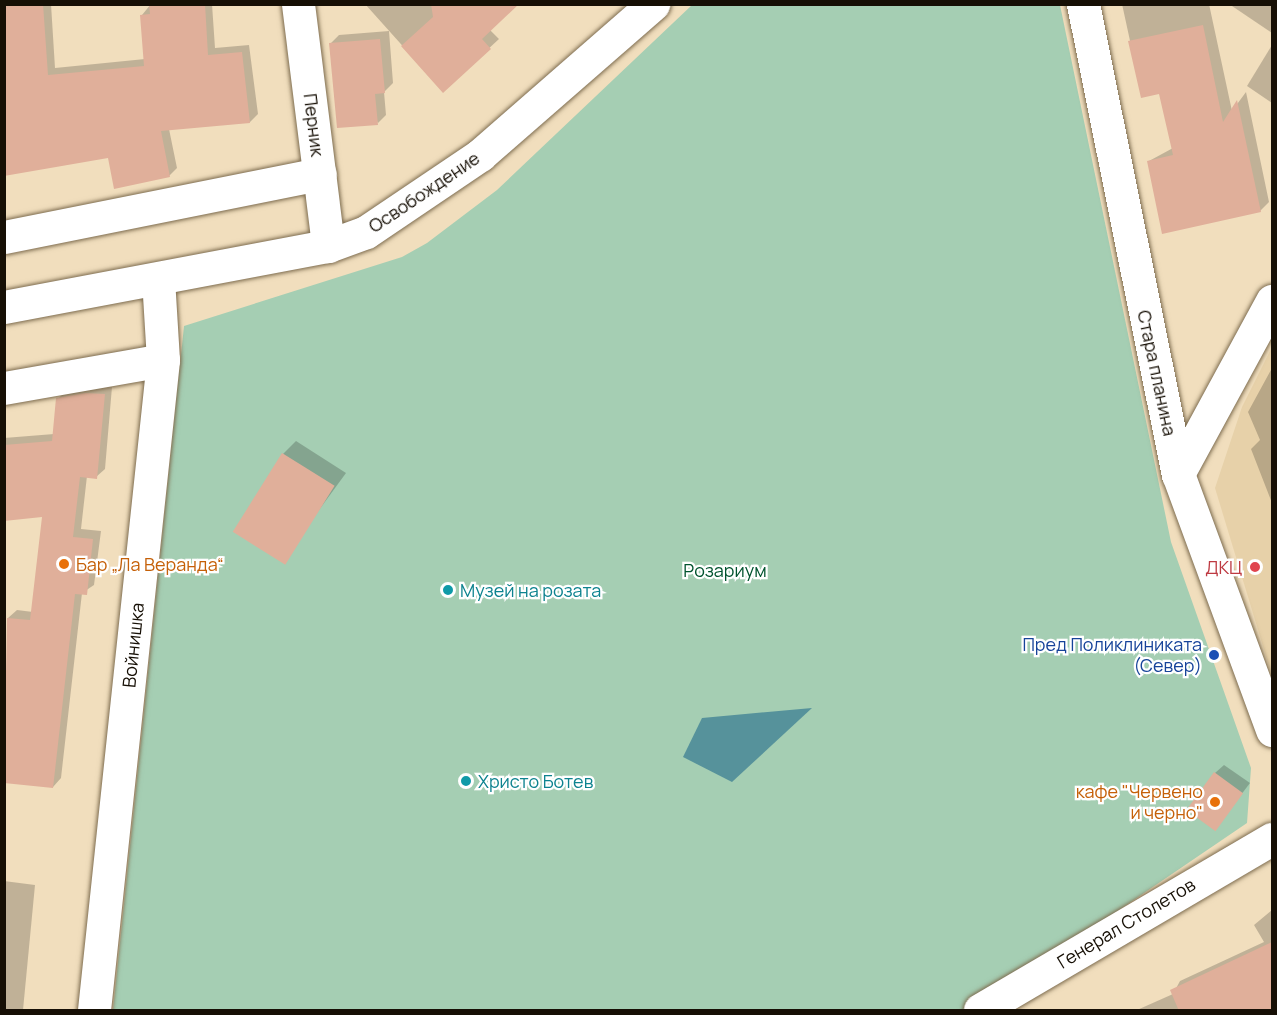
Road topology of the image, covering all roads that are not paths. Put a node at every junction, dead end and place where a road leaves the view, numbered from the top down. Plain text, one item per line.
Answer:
1 (298, 4) edge
2 (652, 4) edge
3 (1083, 4) edge
4 (320, 174) junction
5 (4, 237) edge
6 (328, 246) junction
7 (158, 279) junction
8 (1272, 301) edge
9 (4, 307) edge
10 (163, 360) junction
11 (4, 388) edge
12 (1179, 474) junction
13 (1272, 730) edge
14 (1272, 839) edge
15 (94, 1011) edge
16 (980, 1011) edge

1 - 4 street, Перник
2 - 6 street, Освобождение
3 - 12 street, Стара планина
4 - 5 street
4 - 6 street, Перник
6 - 7 street, Освобождение
7 - 9 street, Освобождение
7 - 10 street, Войнишка
8 - 12 street
10 - 11 street
10 - 15 street, Войнишка
12 - 13 street, Стара планина
14 - 16 street, Генерал Столетов

